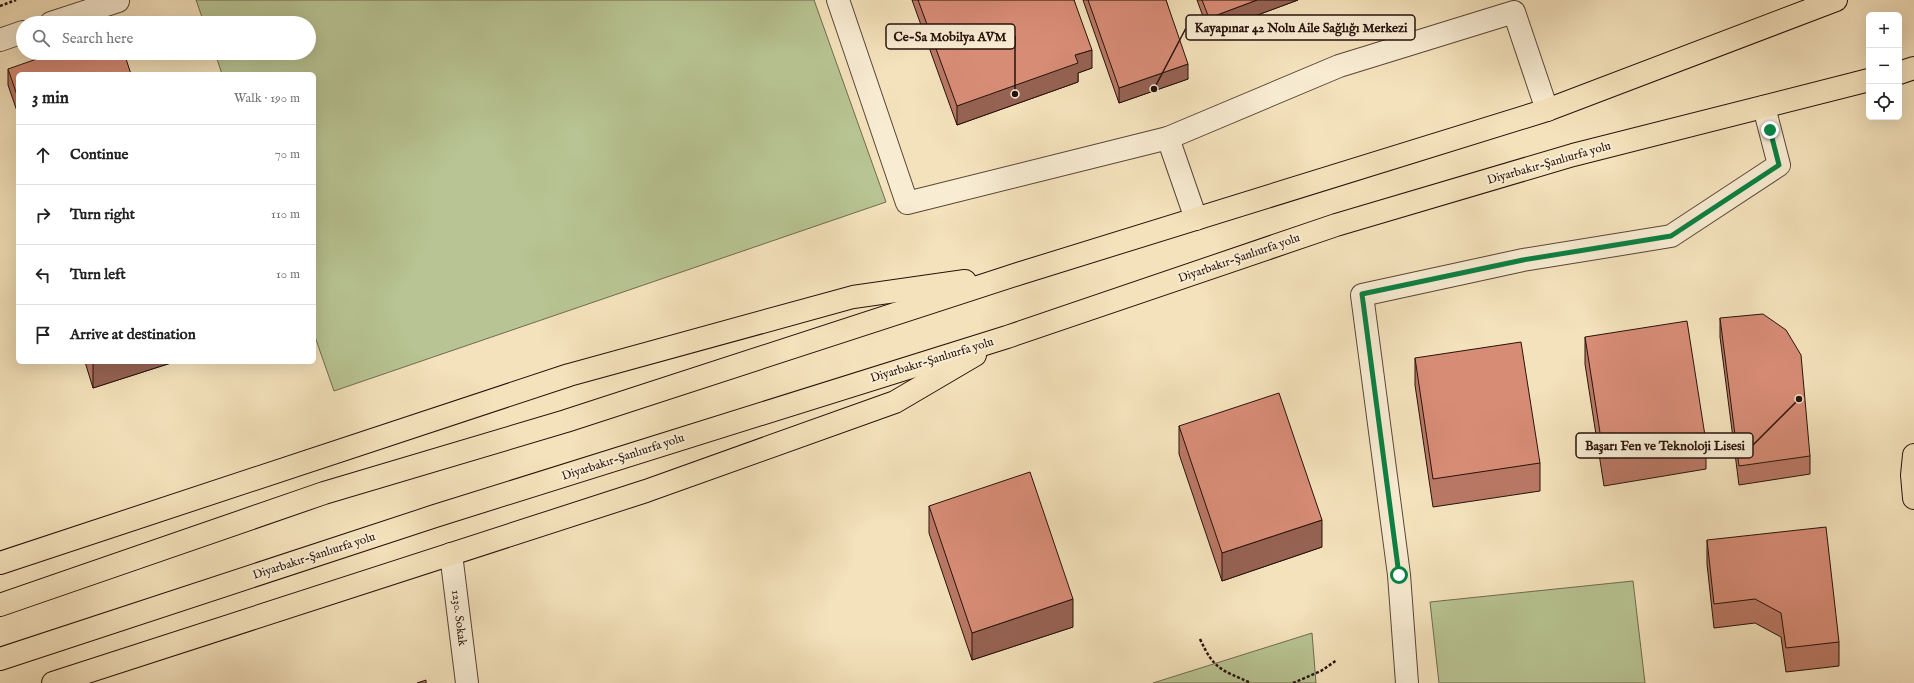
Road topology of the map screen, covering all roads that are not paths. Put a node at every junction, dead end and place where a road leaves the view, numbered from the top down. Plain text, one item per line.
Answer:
1 (838, 0) edge
2 (1836, 0) edge
3 (118, 1) edge
4 (72, 16) edge
5 (16, 34) edge
6 (0, 40) edge
7 (1914, 68) edge
8 (1902, 72) edge
9 (1866, 81) edge
10 (1764, 107) junction
11 (1547, 110) junction
12 (1168, 138) junction
13 (1196, 220) junction
14 (1022, 273) junction
15 (1007, 337) junction
16 (1914, 455) edge
17 (1914, 498) edge
18 (451, 554) junction
19 (0, 563) edge
20 (0, 605) edge
21 (0, 659) edge
22 (52, 683) edge
23 (467, 683) edge
24 (1407, 683) edge

1 - 12 street
2 - 11 main road
3 - 4 street
5 - 6 street
7 - 8 main road
9 - 10 main road, Diyarbakır-Şanlıurfa yolu
10 - 15 main road, Diyarbakır-Şanlıurfa yolu
10 - 24 street
11 - 12 street
11 - 13 main road
12 - 13 street
13 - 14 main road
14 - 19 main road
14 - 20 main road
15 - 18 main road
15 - 21 main road, Diyarbakır-Şanlıurfa yolu
16 - 17 main road
18 - 22 main road
18 - 23 street, 1230. Sokak

